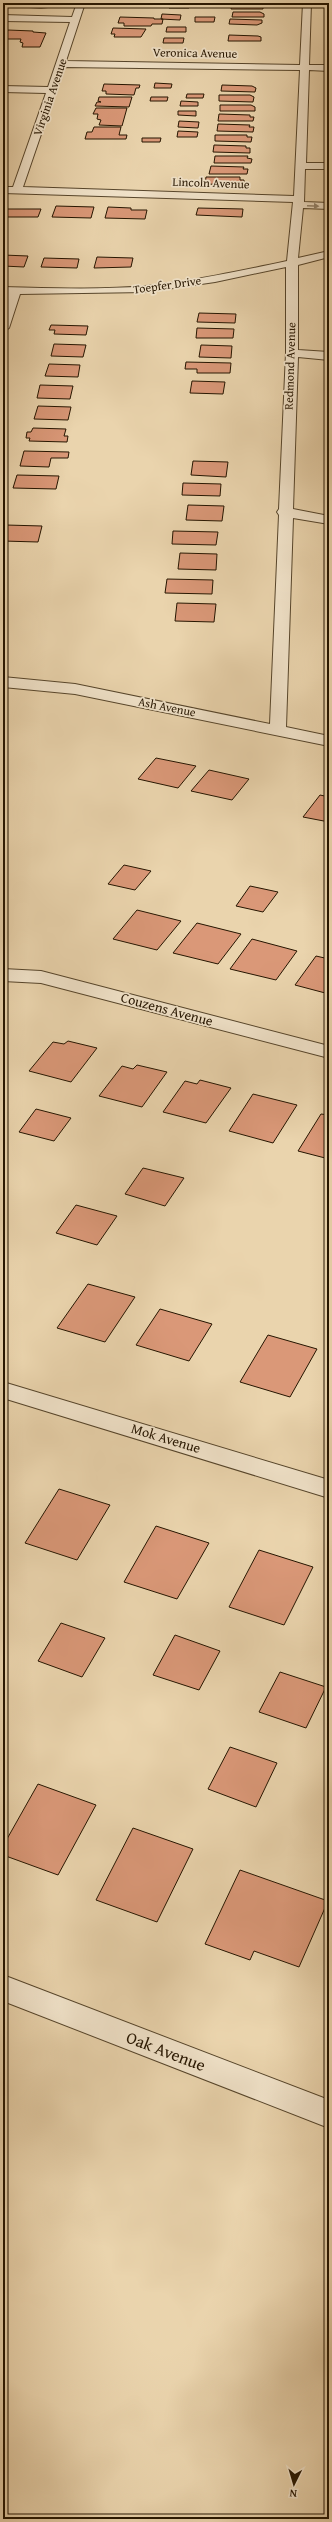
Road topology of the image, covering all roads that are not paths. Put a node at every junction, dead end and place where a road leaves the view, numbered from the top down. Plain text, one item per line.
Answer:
1 (81, 3) edge
2 (307, 3) edge
3 (3, 18) edge
4 (75, 20) junction
5 (62, 64) junction
6 (305, 68) junction
7 (329, 68) edge
8 (3, 89) edge
9 (52, 90) junction
10 (300, 166) junction
11 (329, 166) edge
12 (3, 180) edge
13 (19, 186) junction
14 (3, 190) edge
15 (298, 202) junction
16 (329, 206) edge
17 (329, 254) edge
18 (292, 263) junction
19 (9, 290) edge
20 (3, 328) edge
21 (292, 353) junction
22 (329, 356) edge
23 (284, 512) junction
24 (329, 520) edge
25 (3, 682) edge
26 (278, 730) junction
27 (329, 741) edge
28 (3, 975) edge
29 (329, 1052) edge
30 (3, 1390) edge
31 (329, 1489) edge
32 (3, 1988) edge
33 (329, 2114) edge

1 - 4 street, Virginia Avenue
2 - 6 street, Redmond Avenue
3 - 4 street
4 - 5 street, Virginia Avenue
5 - 6 street, Veronica Avenue
5 - 9 street, Virginia Avenue
6 - 7 street, Veronica Avenue
6 - 10 street, Redmond Avenue
8 - 9 street
9 - 13 street, Virginia Avenue
10 - 11 street
10 - 15 street, Redmond Avenue
12 - 13 street, Lincoln Avenue
13 - 14 street, Lincoln Avenue
13 - 15 street, Lincoln Avenue
15 -> 16 street, Lincoln Avenue
15 - 18 street, Redmond Avenue
17 - 18 street, Toepfer Drive
18 - 19 street, Toepfer Drive
18 - 21 street, Redmond Avenue
19 - 20 street
21 - 22 street
21 - 23 street, Redmond Avenue
23 - 24 street
23 - 26 street, Redmond Avenue
25 - 26 street, Ash Avenue
26 - 27 street, Ash Avenue
28 - 29 street, Couzens Avenue
30 - 31 street, Mok Avenue
32 - 33 street, Oak Avenue

